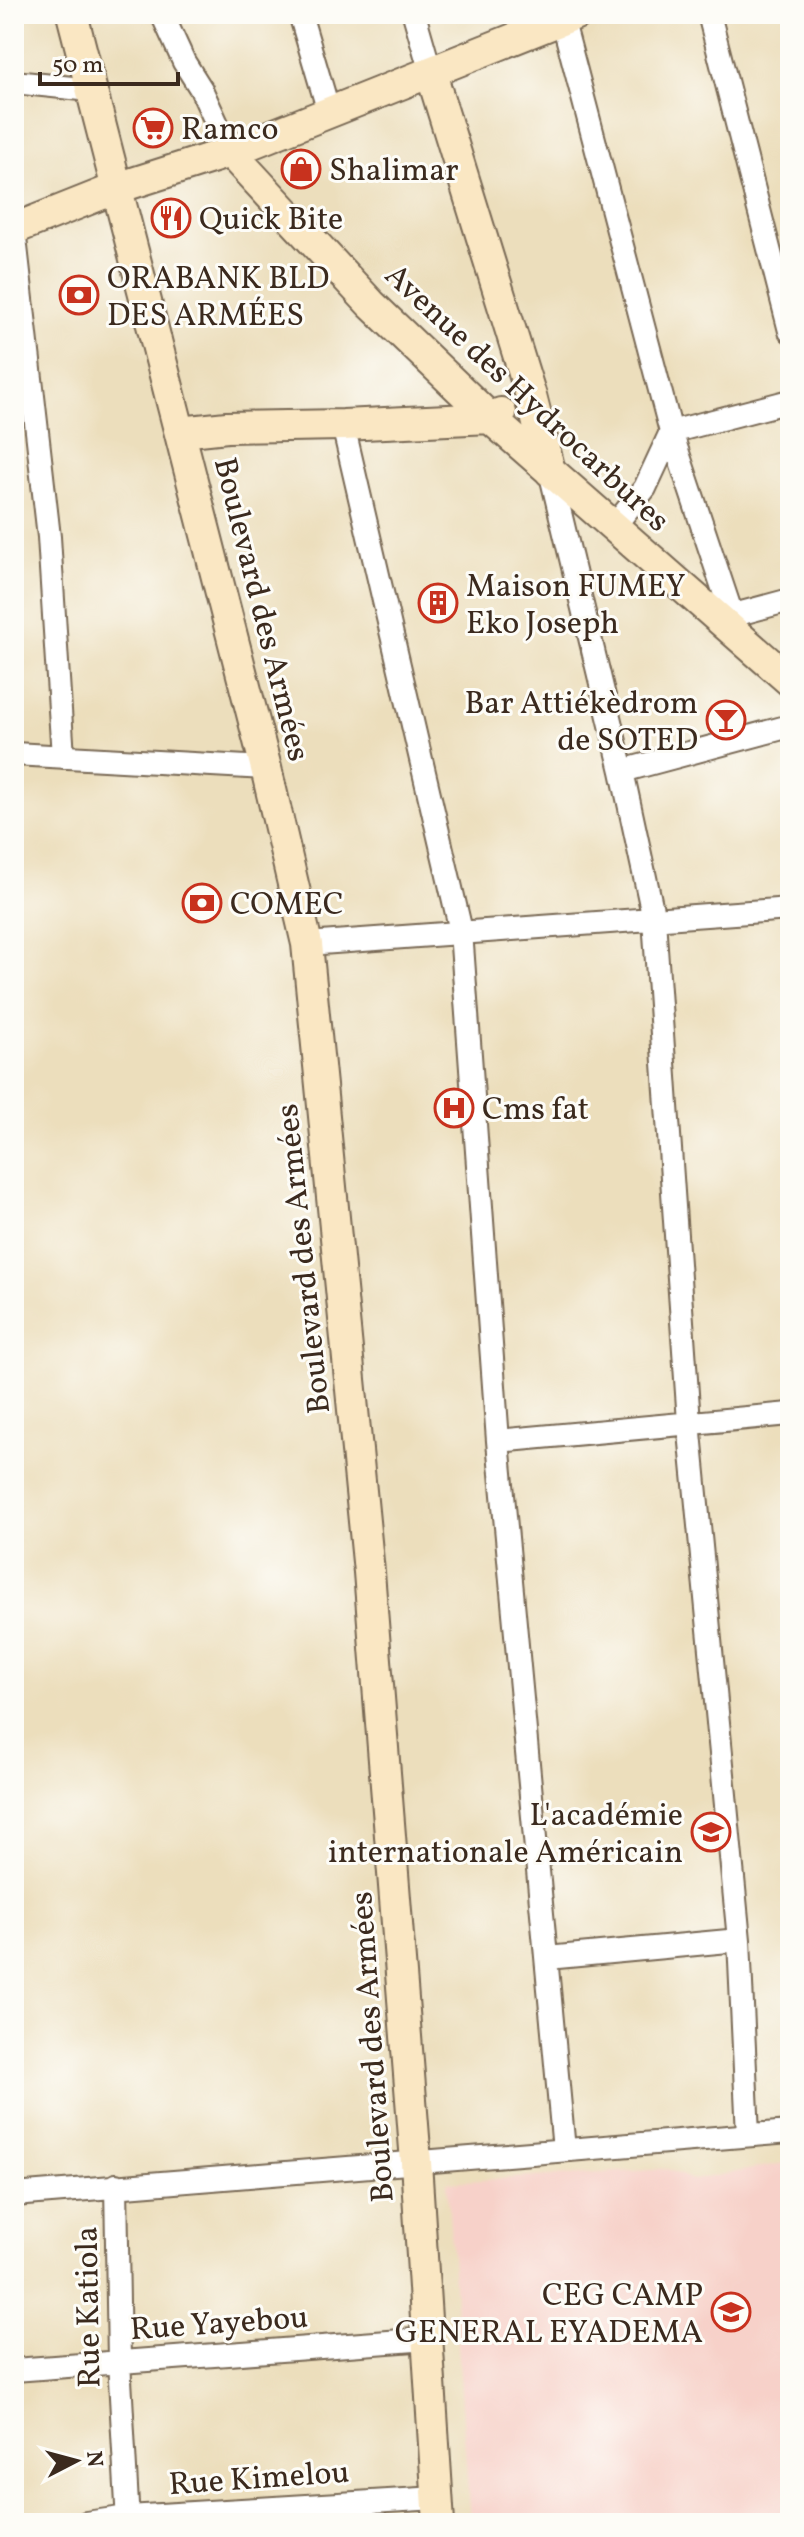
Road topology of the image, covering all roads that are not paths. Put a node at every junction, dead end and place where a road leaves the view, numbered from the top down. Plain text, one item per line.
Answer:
1 (72, 14) edge
2 (162, 14) edge
3 (300, 14) edge
4 (414, 14) edge
5 (709, 14) edge
6 (567, 16) edge
7 (431, 73) junction
8 (14, 82) edge
9 (91, 90) junction
10 (329, 112) junction
11 (230, 152) junction
12 (117, 188) junction
13 (14, 229) edge
14 (790, 331) edge
15 (531, 396) junction
16 (790, 401) edge
17 (490, 418) junction
18 (343, 425) junction
19 (180, 432) junction
20 (671, 432) junction
21 (550, 471) junction
22 (614, 526) junction
23 (790, 600) edge
24 (725, 617) junction
25 (790, 681) edge
26 (790, 726) edge
27 (14, 754) edge
28 (63, 757) junction
29 (266, 768) junction
30 (622, 771) junction
31 (790, 909) edge
32 (654, 919) junction
33 (461, 931) junction
34 (307, 944) junction
35 (790, 1414) edge
36 (689, 1422) junction
37 (498, 1441) junction
38 (739, 1940) junction
39 (547, 1958) junction
40 (790, 2132) edge
41 (748, 2135) junction
42 (564, 2150) junction
43 (416, 2162) junction
44 (116, 2185) junction
45 (14, 2195) edge
46 (428, 2339) junction
47 (119, 2361) junction
48 (14, 2370) edge
49 (438, 2510) edge
50 (128, 2520) edge
51 (86, 2523) edge

1 - 9 street, Boulevard des Armées
2 - 11 street
3 - 10 street
4 - 7 street
5 - 14 street
6 - 7 street
6 - 20 street
7 - 10 street
7 - 15 street
8 - 9 street
9 - 12 street, Boulevard des Armées
10 - 11 street
11 - 12 street
11 - 17 street, Avenue des Hydrocarbures
12 - 13 street
12 - 19 street, Boulevard des Armées
13 - 28 street
15 - 17 street
15 - 21 street
16 - 20 street
17 - 18 street
17 - 21 street, Avenue des Hydrocarbures
18 - 19 street
18 - 33 street
19 - 29 street, Boulevard des Armées
20 - 22 street
20 - 24 street
21 - 22 street, Avenue des Hydrocarbures
21 - 30 street
22 - 24 street, Avenue des Hydrocarbures
23 - 24 street
24 - 25 street, Avenue des Hydrocarbures
26 - 30 street
27 - 28 street
28 - 29 street
29 - 34 street, Boulevard des Armées
30 - 32 street
31 - 32 street
32 - 33 street
32 - 36 street
33 - 34 street
33 - 37 street
34 - 43 street, Boulevard des Armées
35 - 36 street
36 - 37 street
36 - 38 street
37 - 39 street
38 - 39 street
38 - 41 street
39 - 42 street
40 - 41 street
41 - 42 street
42 - 43 street
43 - 44 street
43 - 46 street, Boulevard des Armées
44 - 45 street
44 - 47 street, Rue Katiola
46 - 47 street, Rue Yayebou
46 - 49 street, Boulevard des Armées
47 - 48 street, Rue Yayebou
47 - 50 street, Rue Katiola
49 - 50 street, Rue Kimelou
50 - 51 street, Rue Kimelou

